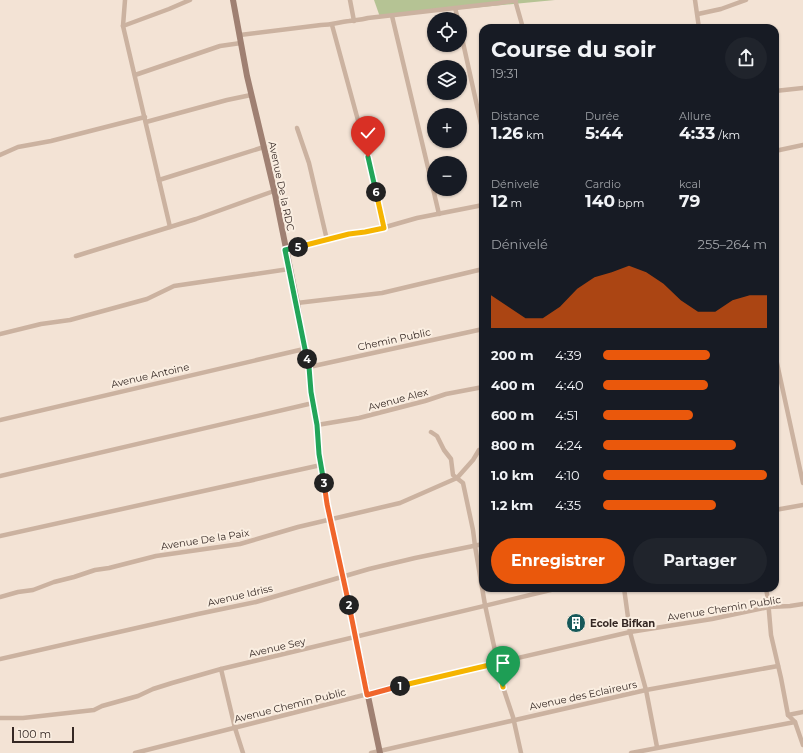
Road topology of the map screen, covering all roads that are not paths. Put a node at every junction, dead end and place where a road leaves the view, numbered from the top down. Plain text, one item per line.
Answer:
1 (125, 0) edge
2 (190, 0) edge
3 (233, 0) edge
4 (350, 0) edge
5 (516, 0) edge
6 (695, 0) edge
7 (746, 0) edge
8 (455, 8) junction
9 (456, 12) edge
10 (698, 14) junction
11 (392, 16) junction
12 (354, 21) junction
13 (523, 24) edge
14 (699, 24) edge
15 (332, 25) junction
16 (123, 26) junction
17 (240, 35) junction
18 (241, 43) junction
19 (465, 52) edge
20 (135, 75) junction
21 (803, 88) edge
22 (779, 91) edge
23 (251, 95) junction
24 (479, 115) edge
25 (145, 116) junction
26 (146, 122) junction
27 (297, 128) dead end
28 (803, 145) edge
29 (264, 147) junction
30 (779, 150) edge
31 (0, 155) edge
32 (159, 180) junction
33 (274, 191) junction
34 (479, 206) edge
35 (439, 214) junction
36 (170, 227) junction
37 (384, 228) junction
38 (327, 240) junction
39 (285, 250) junction
40 (76, 256) dead end
41 (289, 269) junction
42 (479, 270) edge
43 (297, 303) junction
44 (479, 330) edge
45 (0, 334) edge
46 (304, 349) junction
47 (309, 367) junction
48 (779, 372) edge
49 (479, 388) edge
50 (313, 403) junction
51 (0, 420) edge
52 (317, 425) junction
53 (431, 432) dead end
54 (479, 450) edge
55 (321, 465) junction
56 (0, 476) edge
57 (457, 478) junction
58 (803, 483) edge
59 (803, 505) edge
60 (779, 509) edge
61 (330, 520) junction
62 (0, 536) edge
63 (479, 545) edge
64 (475, 546) junction
65 (479, 570) edge
66 (344, 577) junction
67 (483, 592) edge
68 (542, 592) edge
69 (625, 592) edge
70 (767, 592) edge
71 (0, 597) edge
72 (803, 604) edge
73 (485, 605) junction
74 (769, 607) junction
75 (630, 632) junction
76 (356, 637) junction
77 (0, 659) edge
78 (498, 663) junction
79 (778, 666) junction
80 (221, 669) junction
81 (646, 690) junction
82 (367, 695) junction
83 (803, 712) edge
84 (788, 715) junction
85 (0, 718) edge
86 (513, 720) junction
87 (795, 722) junction
88 (235, 728) junction
89 (803, 746) edge
90 (655, 749) edge
91 (380, 752) edge
92 (135, 753) edge
93 (243, 753) edge
94 (371, 753) edge
95 (521, 753) edge
96 (631, 753) edge

1 - 16 street
2 - 16 street
3 - 17 street, Avenue De la RDC
4 - 12 street
5 - 8 street
5 - 13 street
6 - 10 street
7 - 10 street
8 - 9 street
8 - 11 street
10 - 14 street
11 - 12 street
11 - 35 street
12 - 15 street
15 - 17 street
15 - 37 street
16 - 20 street
17 - 18 street, Avenue De la RDC
18 - 20 street
18 - 23 street, Avenue De la RDC
19 - 24 street
20 - 25 street
21 - 22 street
23 - 26 street
23 - 29 street, Avenue De la RDC
25 - 26 street
25 - 31 street
26 - 32 street
27 - 38 street
28 - 30 street
29 - 32 street
29 - 33 street, Avenue De la RDC
32 - 36 street
33 - 36 street
33 - 39 street, Avenue De la RDC
34 - 35 street
35 - 37 street
36 - 40 street
37 - 38 street
38 - 39 street
39 - 41 street, Avenue De la RDC
41 - 43 street, Avenue De la RDC
41 - 45 street
42 - 43 street
43 - 46 street, Avenue De la RDC
44 - 47 street, Chemin Public
46 - 47 street, Avenue De la RDC
46 - 51 street, Avenue Antoine
47 - 50 street, Avenue De la RDC
48 - 58 street
49 - 52 street, Avenue Alex
50 - 52 street, Avenue De la RDC
50 - 56 street
52 - 55 street, Avenue De la RDC
53 - 57 street
54 - 57 street
55 - 61 street, Avenue De la RDC
55 - 62 street
57 - 61 street, Avenue De la Paix
57 - 64 street
59 - 60 street
61 - 66 street, Avenue De la RDC
61 - 71 street, Avenue De la Paix
63 - 64 street, Avenue Idriss
64 - 65 street
64 - 66 street, Avenue Idriss
66 - 76 street, Avenue De la RDC
66 - 77 street, Avenue Idriss
67 - 73 street
68 - 73 street, Avenue Sey
69 - 75 street
70 - 74 street
72 - 74 street, Avenue Chemin Public
73 - 76 street, Avenue Sey
73 - 78 street
74 - 75 street, Avenue Chemin Public
74 - 79 street
75 - 78 street, Avenue Chemin Public
75 - 81 street
76 - 80 street, Avenue Sey
76 - 82 street, Avenue De la RDC
78 - 82 street, Avenue Chemin Public
78 - 86 street
79 - 81 street, Avenue des Eclaireurs
79 - 84 street
80 - 85 street, Avenue Sey
80 - 88 street
81 - 86 street, Avenue des Eclaireurs
81 - 90 street
82 - 88 street, Avenue Chemin Public
82 - 91 street, Avenue De la RDC
83 - 84 street
84 - 87 street
86 - 91 street, Avenue des Eclaireurs
86 - 95 street
87 - 89 street
87 - 90 street
88 - 92 street, Avenue Chemin Public
88 - 93 street
90 - 96 street
91 - 94 street, Avenue des Eclaireurs

